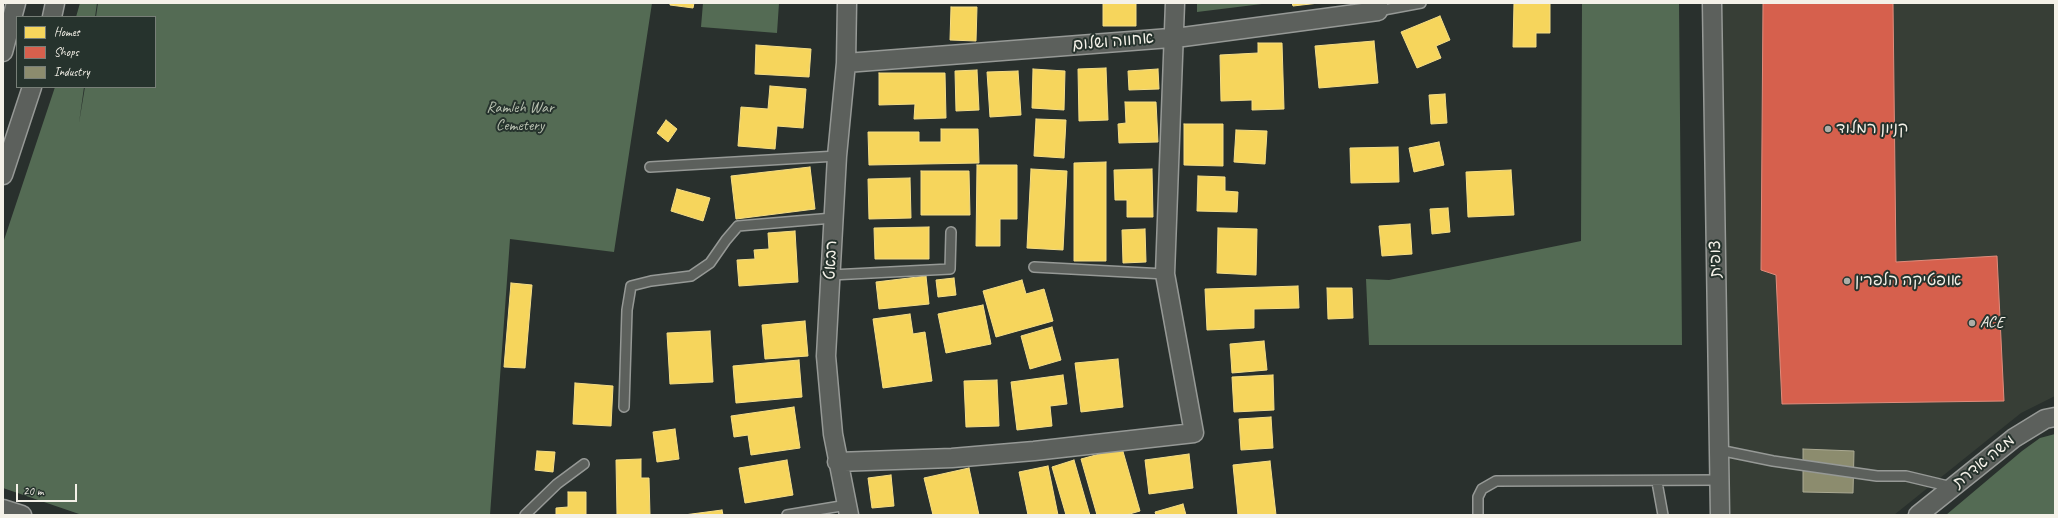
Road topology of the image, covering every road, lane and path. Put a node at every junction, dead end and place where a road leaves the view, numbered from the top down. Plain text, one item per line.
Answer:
1 (16, 3) edge
2 (55, 3) edge
3 (847, 3) edge
4 (1175, 3) edge
5 (1421, 3) edge
6 (1712, 3) edge
7 (1378, 7) edge
8 (52, 16) edge
9 (1173, 38) junction
10 (3, 52) edge
11 (846, 63) junction
12 (32, 88) edge
13 (837, 156) junction
14 (650, 167) dead end
15 (3, 175) edge
16 (833, 218) junction
17 (951, 232) dead end
18 (1034, 267) dead end
19 (1165, 274) junction
20 (830, 275) junction
21 (624, 407) dead end
22 (2055, 416) edge
23 (1719, 450) junction
24 (837, 462) junction
25 (584, 464) dead end
26 (1720, 480) junction
27 (1657, 482) junction
28 (1954, 487) junction
29 (3, 509) edge
30 (848, 510) edge
31 (22, 515) edge
32 (525, 515) edge
33 (787, 515) edge
34 (1478, 515) edge
35 (1663, 515) edge
36 (1720, 515) edge
37 (1918, 515) edge

1 - 10 street
2 - 8 street
3 - 11 street, רבאט
4 - 9 street
5 - 7 lane
6 - 23 street, צופית
7 - 9 street, אחווה ושלום
9 - 11 street, אחווה ושלום
9 - 19 street
11 - 13 street, רבאט
12 - 15 street
13 - 14 lane
13 - 16 street, רבאט
16 - 20 street, רבאט
16 - 21 lane
17 - 20 lane
18 - 19 lane
19 - 24 street
20 - 24 street, רבאט
22 - 28 street, משה אדרת
23 - 26 street, צופית
23 - 28 lane
24 - 30 street, רבאט
25 - 32 lane
26 - 27 lane
26 - 36 street, צופית
27 - 34 lane
27 - 35 lane
28 - 37 street, משה אדרת
29 - 31 street
30 - 33 lane

